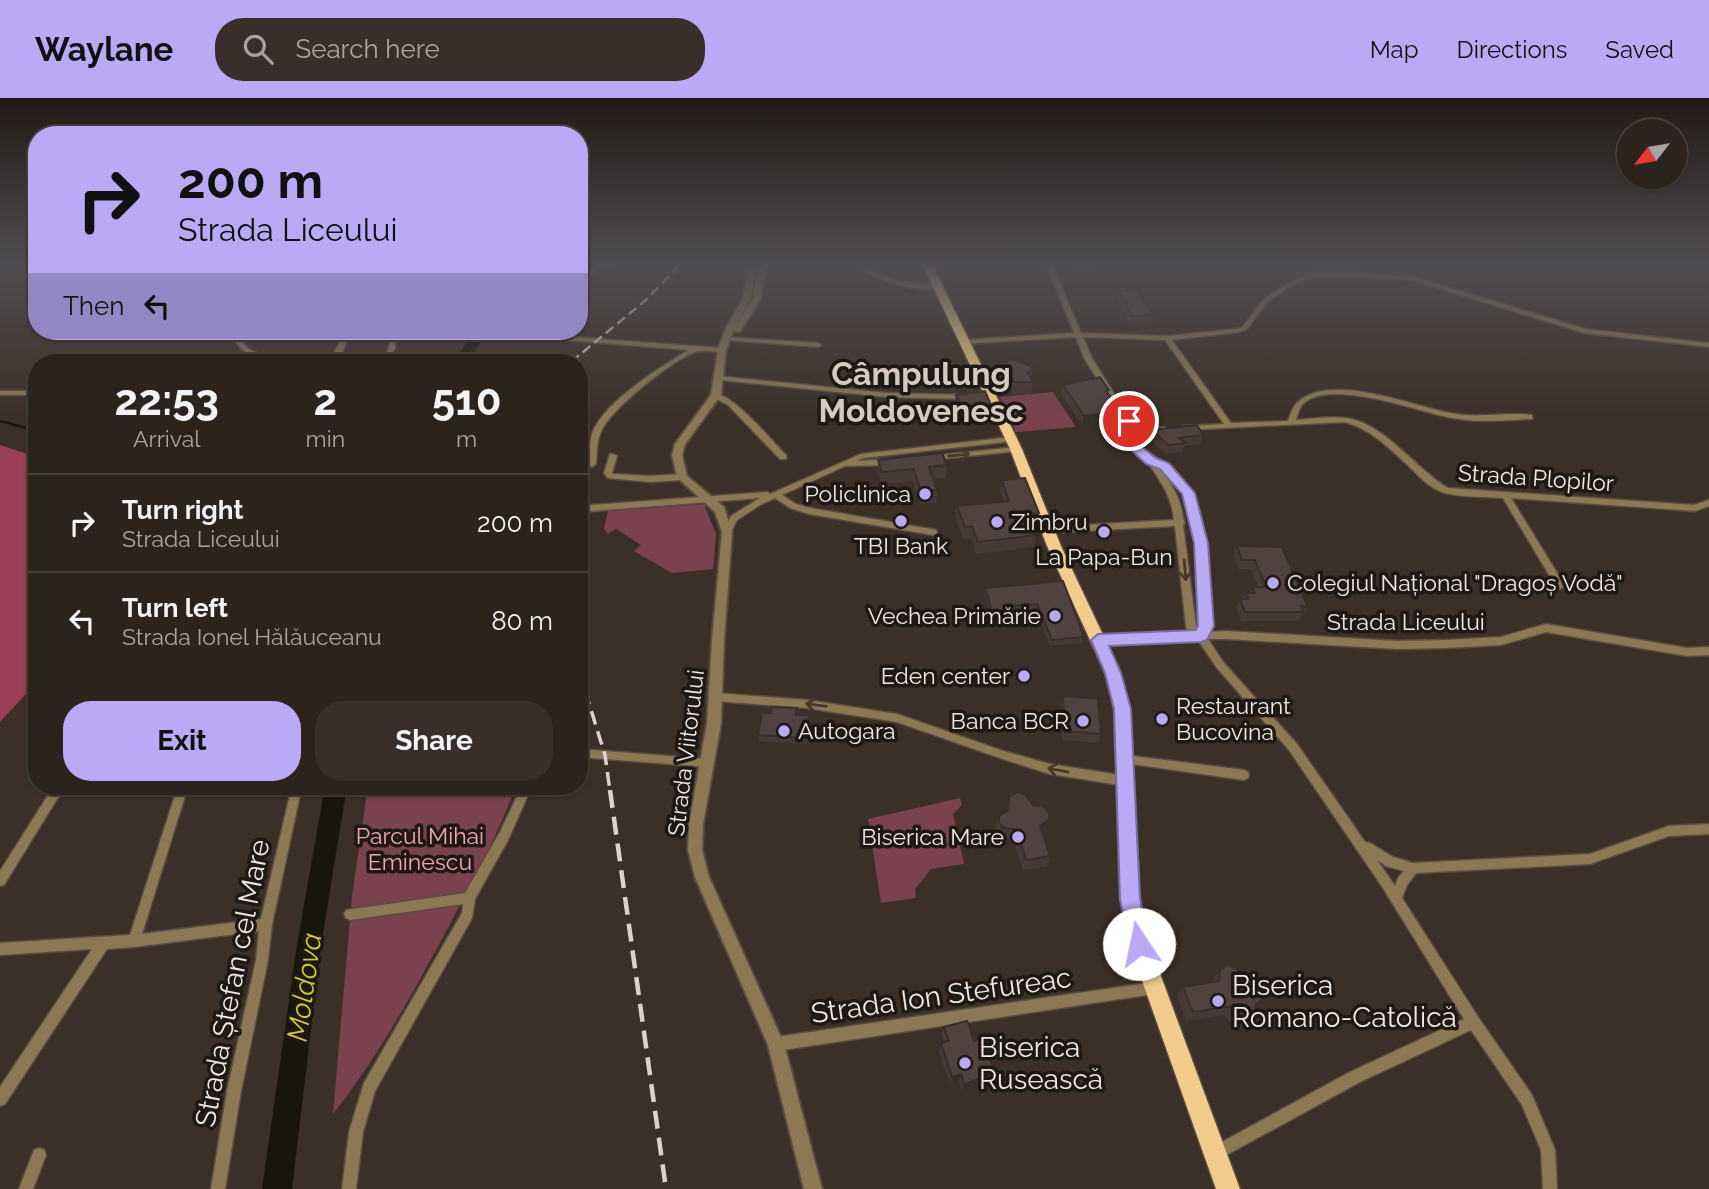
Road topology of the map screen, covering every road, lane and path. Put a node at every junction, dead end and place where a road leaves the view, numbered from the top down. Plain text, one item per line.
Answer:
1 (739, 315) edge
2 (747, 315) edge
3 (950, 315) edge
4 (1070, 315) edge
5 (1254, 315) edge
6 (1532, 315) edge
7 (1078, 335) junction
8 (1167, 338) junction
9 (588, 339) edge
10 (236, 340) edge
11 (726, 340) junction
12 (963, 342) junction
13 (818, 345) dead end
14 (1709, 345) edge
15 (695, 349) junction
16 (722, 350) junction
17 (258, 354) edge
18 (720, 378) junction
19 (0, 393) edge
20 (28, 393) edge
21 (716, 395) junction
22 (988, 395) junction
23 (1529, 417) dead end
24 (1290, 422) junction
25 (1229, 426) junction
26 (1133, 432) junction
27 (1013, 444) junction
28 (612, 456) dead end
29 (783, 457) dead end
30 (1151, 461) junction
31 (592, 464) dead end
32 (682, 477) junction
33 (775, 494) junction
34 (1506, 496) junction
35 (708, 499) junction
36 (1709, 503) edge
37 (588, 508) edge
38 (1181, 523) junction
39 (1047, 530) junction
40 (727, 532) junction
41 (933, 532) dead end
42 (1560, 586) dead end
43 (1201, 636) junction
44 (1098, 640) junction
45 (1709, 651) edge
46 (716, 697) junction
47 (588, 754) edge
48 (1125, 759) junction
49 (708, 763) junction
50 (1244, 775) dead end
51 (1126, 781) junction
52 (54, 795) edge
53 (180, 795) edge
54 (295, 795) edge
55 (523, 795) edge
56 (1709, 830) edge
57 (1357, 840) junction
58 (1413, 868) junction
59 (0, 881) edge
60 (468, 898) junction
61 (1396, 899) junction
62 (350, 914) dead end
63 (266, 924) junction
64 (134, 941) junction
65 (104, 942) junction
66 (0, 949) edge
67 (1154, 988) junction
68 (1473, 1022) junction
69 (776, 1044) junction
70 (0, 1099) edge
71 (1216, 1153) junction
72 (40, 1155) dead end
73 (26, 1189) edge
74 (218, 1189) edge
75 (349, 1189) edge
76 (813, 1189) edge
77 (1228, 1189) edge
78 (1550, 1189) edge

1 - 11 street
2 - 11 street
3 - 12 highway
4 - 7 street
5 - 8 street
6 - 14 street
7 - 8 street
7 - 12 street
7 - 26 street
8 - 25 street
9 - 15 street
10 - 17 street
11 - 13 street
11 - 16 street
12 - 22 highway
15 - 16 street
15 - 31 street
16 - 18 street
18 - 21 street
18 - 22 street
19 - 20 street
21 - 29 street
21 - 32 street
22 - 27 highway
23 - 24 street
24 - 25 street, Strada Plopilor
24 - 34 street, Strada Plopilor
25 - 26 street, Strada Plopilor
26 - 30 street
27 - 33 street
27 - 39 highway
28 - 32 street
30 - 38 street
30 - 43 street
32 - 35 street
33 - 35 street
33 - 40 street
33 - 41 street
34 - 36 street, Strada Plopilor
34 - 42 street
35 - 37 street
35 - 40 street
38 - 39 street
38 -> 43 street
39 - 44 highway
40 - 46 street, Strada Viitorului
43 - 44 street, Strada Liceului
43 - 45 street, Strada Liceului
43 - 57 street
44 - 48 highway
46 - 49 street, Strada Viitorului
51 -> 46 street
47 - 49 street
48 - 50 street
48 - 51 highway
49 - 69 street, Strada Viitorului
51 - 67 highway
52 - 59 street
53 - 64 street
54 - 63 street, Strada Ștefan cel Mare
55 - 60 street
56 - 58 street
57 - 58 street
57 - 61 street
58 - 61 street
60 - 62 street
60 - 75 street
61 - 68 street
63 - 64 street
63 - 74 street, Strada Ștefan cel Mare
64 - 65 street
65 - 66 street
65 - 70 street
67 - 69 street, Strada Ion Stefureac
67 - 71 highway
68 - 71 street
68 - 78 street
69 - 76 street, Strada Viitorului
71 - 77 highway
72 - 73 street

